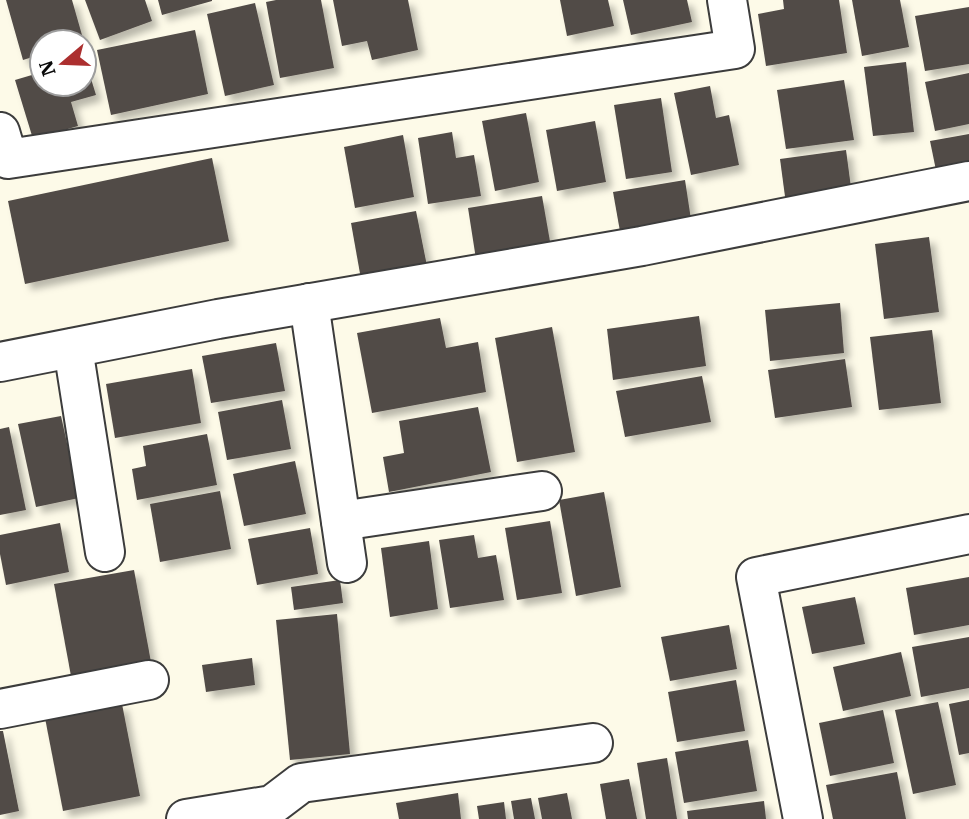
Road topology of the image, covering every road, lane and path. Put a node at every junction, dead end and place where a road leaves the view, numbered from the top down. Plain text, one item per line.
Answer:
1 (727, 0) edge
2 (0, 132) edge
3 (969, 181) edge
4 (309, 303) junction
5 (73, 348) junction
6 (0, 362) edge
7 (542, 491) dead end
8 (341, 521) junction
9 (969, 534) edge
10 (105, 552) dead end
11 (347, 563) dead end
12 (149, 680) dead end
13 (0, 709) edge
14 (593, 743) dead end
15 (186, 819) edge
16 (803, 819) edge

1 - 2 street
3 - 4 street
4 - 5 street
4 - 8 street
5 - 6 street
5 - 10 street
7 - 8 street
8 - 11 street
9 - 16 street
12 - 13 street
14 - 15 street

